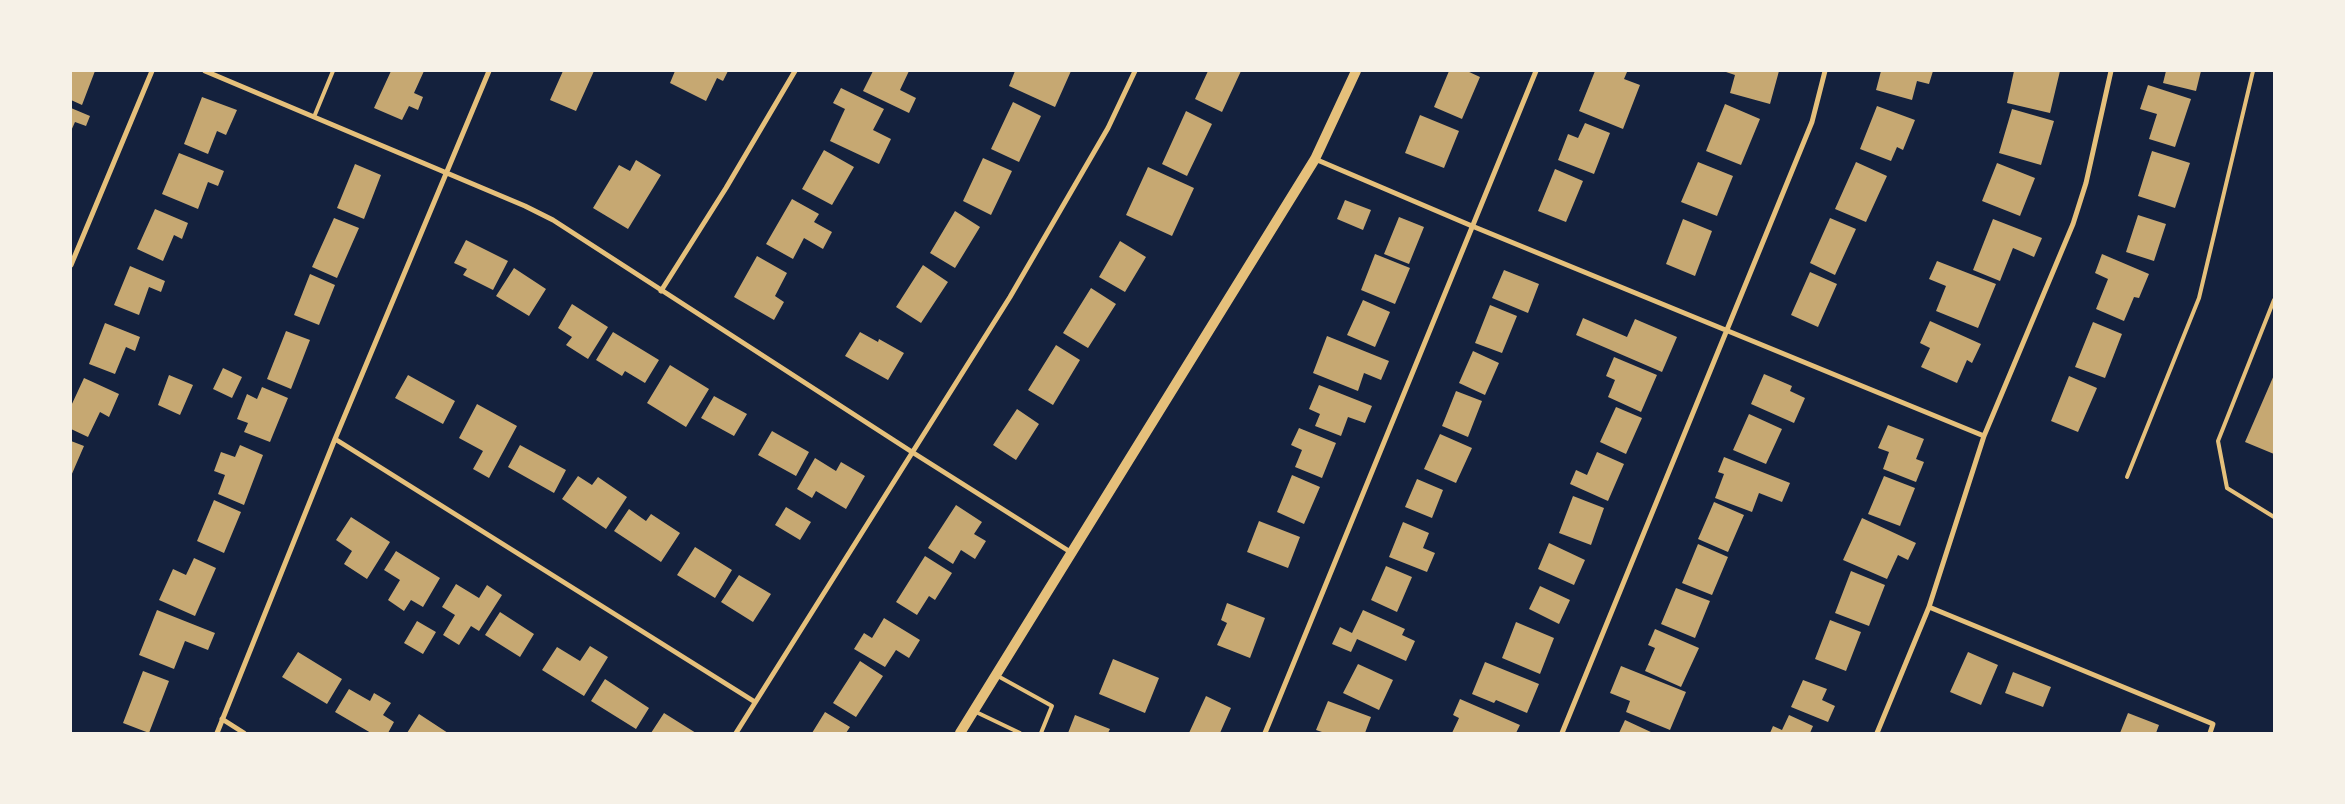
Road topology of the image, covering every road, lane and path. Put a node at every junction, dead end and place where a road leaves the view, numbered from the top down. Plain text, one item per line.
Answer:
1 (152, 71) edge
2 (205, 71) edge
3 (333, 71) edge
4 (489, 71) edge
5 (795, 71) edge
6 (1135, 71) edge
7 (1356, 71) edge
8 (1536, 71) edge
9 (1825, 71) edge
10 (2111, 71) edge
11 (2253, 71) edge
12 (314, 117) junction
13 (1315, 159) junction
14 (447, 174) junction
15 (1472, 226) junction
16 (71, 265) edge
17 (661, 291) junction
18 (2274, 300) edge
19 (1727, 329) junction
20 (1984, 436) junction
21 (335, 439) junction
22 (912, 452) junction
23 (2127, 478) dead end
24 (2274, 517) edge
25 (1073, 553) junction
26 (1928, 607) junction
27 (996, 675) junction
28 (756, 702) junction
29 (974, 710) junction
30 (222, 719) junction
31 (217, 733) edge
32 (244, 733) edge
33 (736, 733) edge
34 (960, 733) edge
35 (1020, 733) edge
36 (1041, 733) edge
37 (1265, 733) edge
38 (1562, 733) edge
39 (1877, 733) edge
40 (2210, 733) edge

1 - 16 street
2 - 12 street
3 - 12 lane
4 - 14 street
5 - 17 street
6 - 22 street
7 - 13 main road
8 - 15 street
9 - 19 street
10 - 20 street
11 - 23 lane
12 - 14 street
13 - 15 street
13 - 25 main road
14 - 17 street
14 - 21 street
15 - 19 street
15 - 37 street
17 - 22 street
18 - 24 lane
19 - 20 street
19 - 38 street
20 - 26 street
21 - 28 street
21 - 30 street
22 - 25 street
22 - 28 street
25 - 27 main road
26 - 39 street
26 - 40 street
27 - 29 main road
27 - 36 lane
28 - 33 street
29 - 34 main road
29 - 35 lane
30 - 31 street
30 - 32 street

